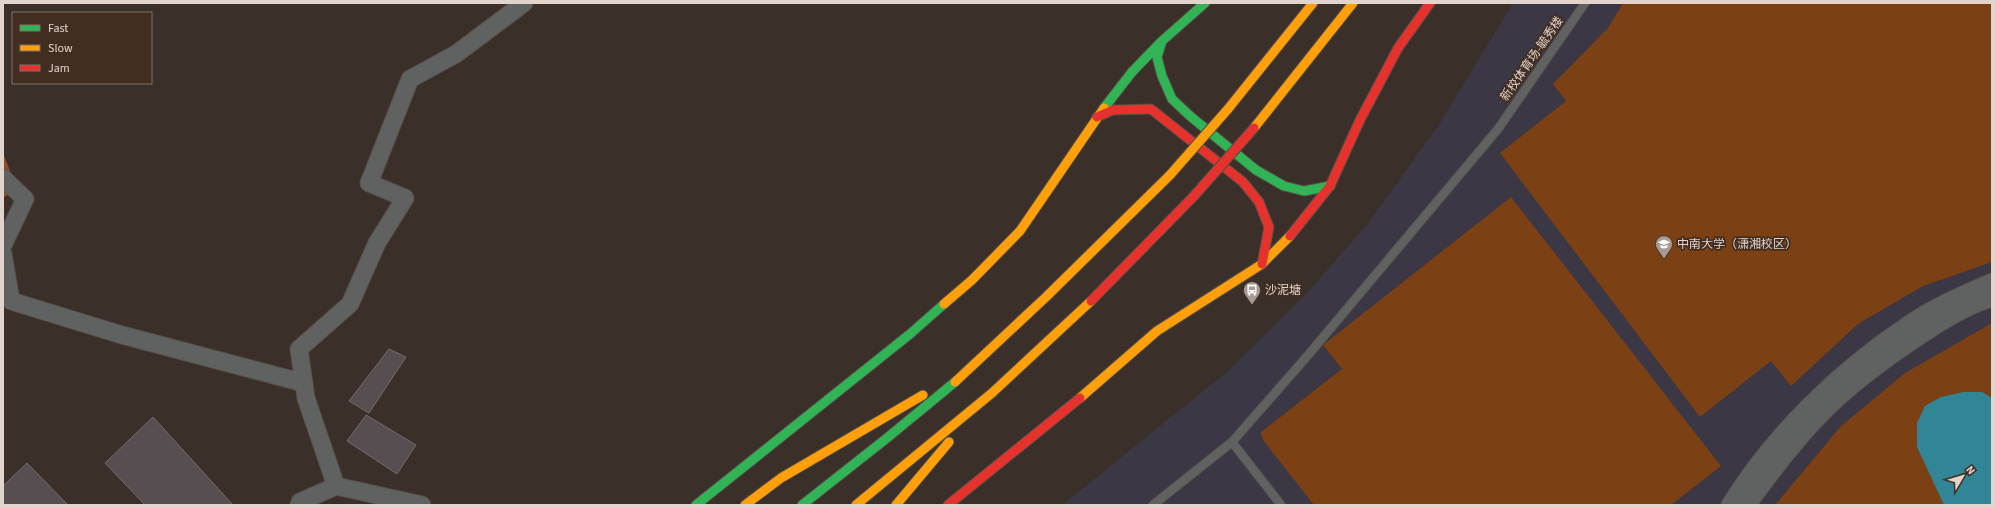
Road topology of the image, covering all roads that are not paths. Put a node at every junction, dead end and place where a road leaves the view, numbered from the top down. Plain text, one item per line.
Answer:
1 (524, 3) edge
2 (1205, 3) edge
3 (1313, 3) edge
4 (1353, 3) edge
5 (1430, 3) edge
6 (1585, 3) edge
7 (1162, 40) junction
8 (1097, 117) junction
9 (3, 178) edge
10 (1330, 186) junction
11 (3, 246) edge
12 (3, 254) edge
13 (1262, 264) junction
14 (1992, 282) edge
15 (1992, 298) edge
16 (969, 369) junction
17 (304, 383) junction
18 (992, 393) junction
19 (1232, 442) junction
20 (336, 486) junction
21 (299, 505) edge
22 (422, 505) edge
23 (696, 505) edge
24 (745, 505) edge
25 (802, 505) edge
26 (856, 505) edge
27 (896, 505) edge
28 (948, 505) edge
29 (1153, 505) edge
30 (1281, 505) edge
31 (1730, 505) edge
32 (1748, 505) edge

1 - 17 street
2 - 7 main road
3 - 16 main road, bridge
4 - 18 main road, bridge
5 - 10 main road
6 - 19 lane, 新校体育场-毓秀楼
7 - 8 main road
7 - 10 main road
8 - 13 main road
8 - 23 main road
9 - 11 street
10 - 13 main road
12 - 17 street
13 - 28 main road
14 - 31 street
15 - 32 street
16 - 24 main road
16 - 25 main road
17 - 20 street
18 - 26 main road
18 - 27 main road
19 - 29 lane, 新校体育场-毓秀楼
19 - 30 lane
20 - 21 street
20 - 22 street

